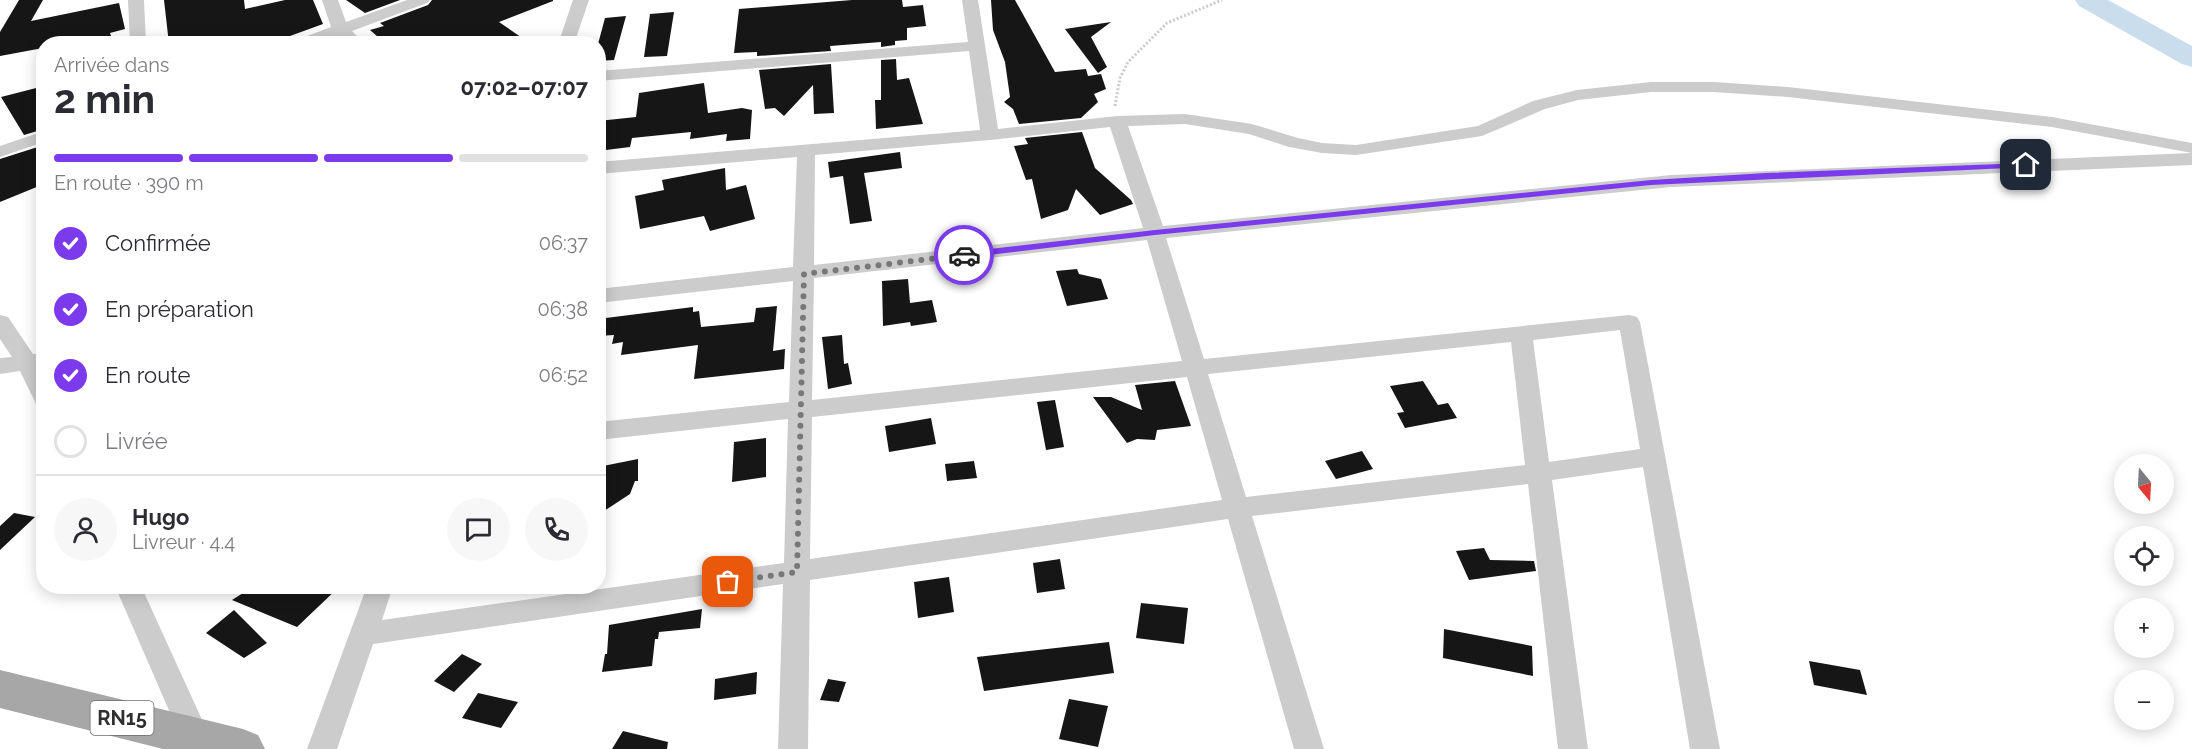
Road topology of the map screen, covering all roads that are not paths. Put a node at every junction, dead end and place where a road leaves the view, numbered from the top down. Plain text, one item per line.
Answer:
1 (136, 0) edge
2 (330, 0) edge
3 (422, 0) edge
4 (581, 0) edge
5 (970, 0) edge
6 (340, 29) junction
7 (138, 36) edge
8 (321, 36) edge
9 (348, 36) edge
10 (569, 36) edge
11 (977, 46) junction
12 (606, 75) edge
13 (1117, 121) junction
14 (990, 135) junction
15 (36, 139) edge
16 (2192, 148) edge
17 (806, 151) junction
18 (0, 152) edge
19 (2192, 159) edge
20 (606, 167) edge
21 (1155, 232) junction
22 (804, 274) junction
23 (606, 295) edge
24 (0, 322) edge
25 (1521, 333) junction
26 (35, 361) edge
27 (0, 366) edge
28 (1196, 368) junction
29 (800, 410) junction
30 (606, 430) edge
31 (1653, 456) junction
32 (1539, 473) junction
33 (1239, 508) junction
34 (797, 572) junction
35 (132, 594) edge
36 (377, 594) edge
37 (363, 634) junction
38 (0, 689) edge
39 (194, 735) junction
40 (243, 749) edge
41 (322, 749) edge
42 (793, 749) edge
43 (1308, 749) edge
44 (1573, 749) edge
45 (1705, 749) edge

1 - 7 street
2 - 6 street
3 - 6 street
4 - 10 street
5 - 11 street
6 - 8 street
6 - 9 street
11 - 12 street
11 - 14 street
13 - 14 street
13 - 16 street
13 - 21 street
14 - 17 street
15 - 18 street
17 - 20 street
17 - 22 street
19 - 21 street
21 - 22 street
21 - 28 street
22 - 23 street
22 - 29 street
24 - 26 street
25 - 28 street
25 - 31 street
25 - 32 street
26 - 27 street
28 - 29 street
28 - 33 street
29 - 30 street
29 - 34 street
31 - 32 street
31 - 45 street
32 - 33 street
32 - 44 street
33 - 34 street
33 - 43 street
34 - 37 street
34 - 42 street
35 - 39 street
36 - 37 street
37 - 41 street
38 - 39 main road, RN15
39 - 40 main road, RN15

